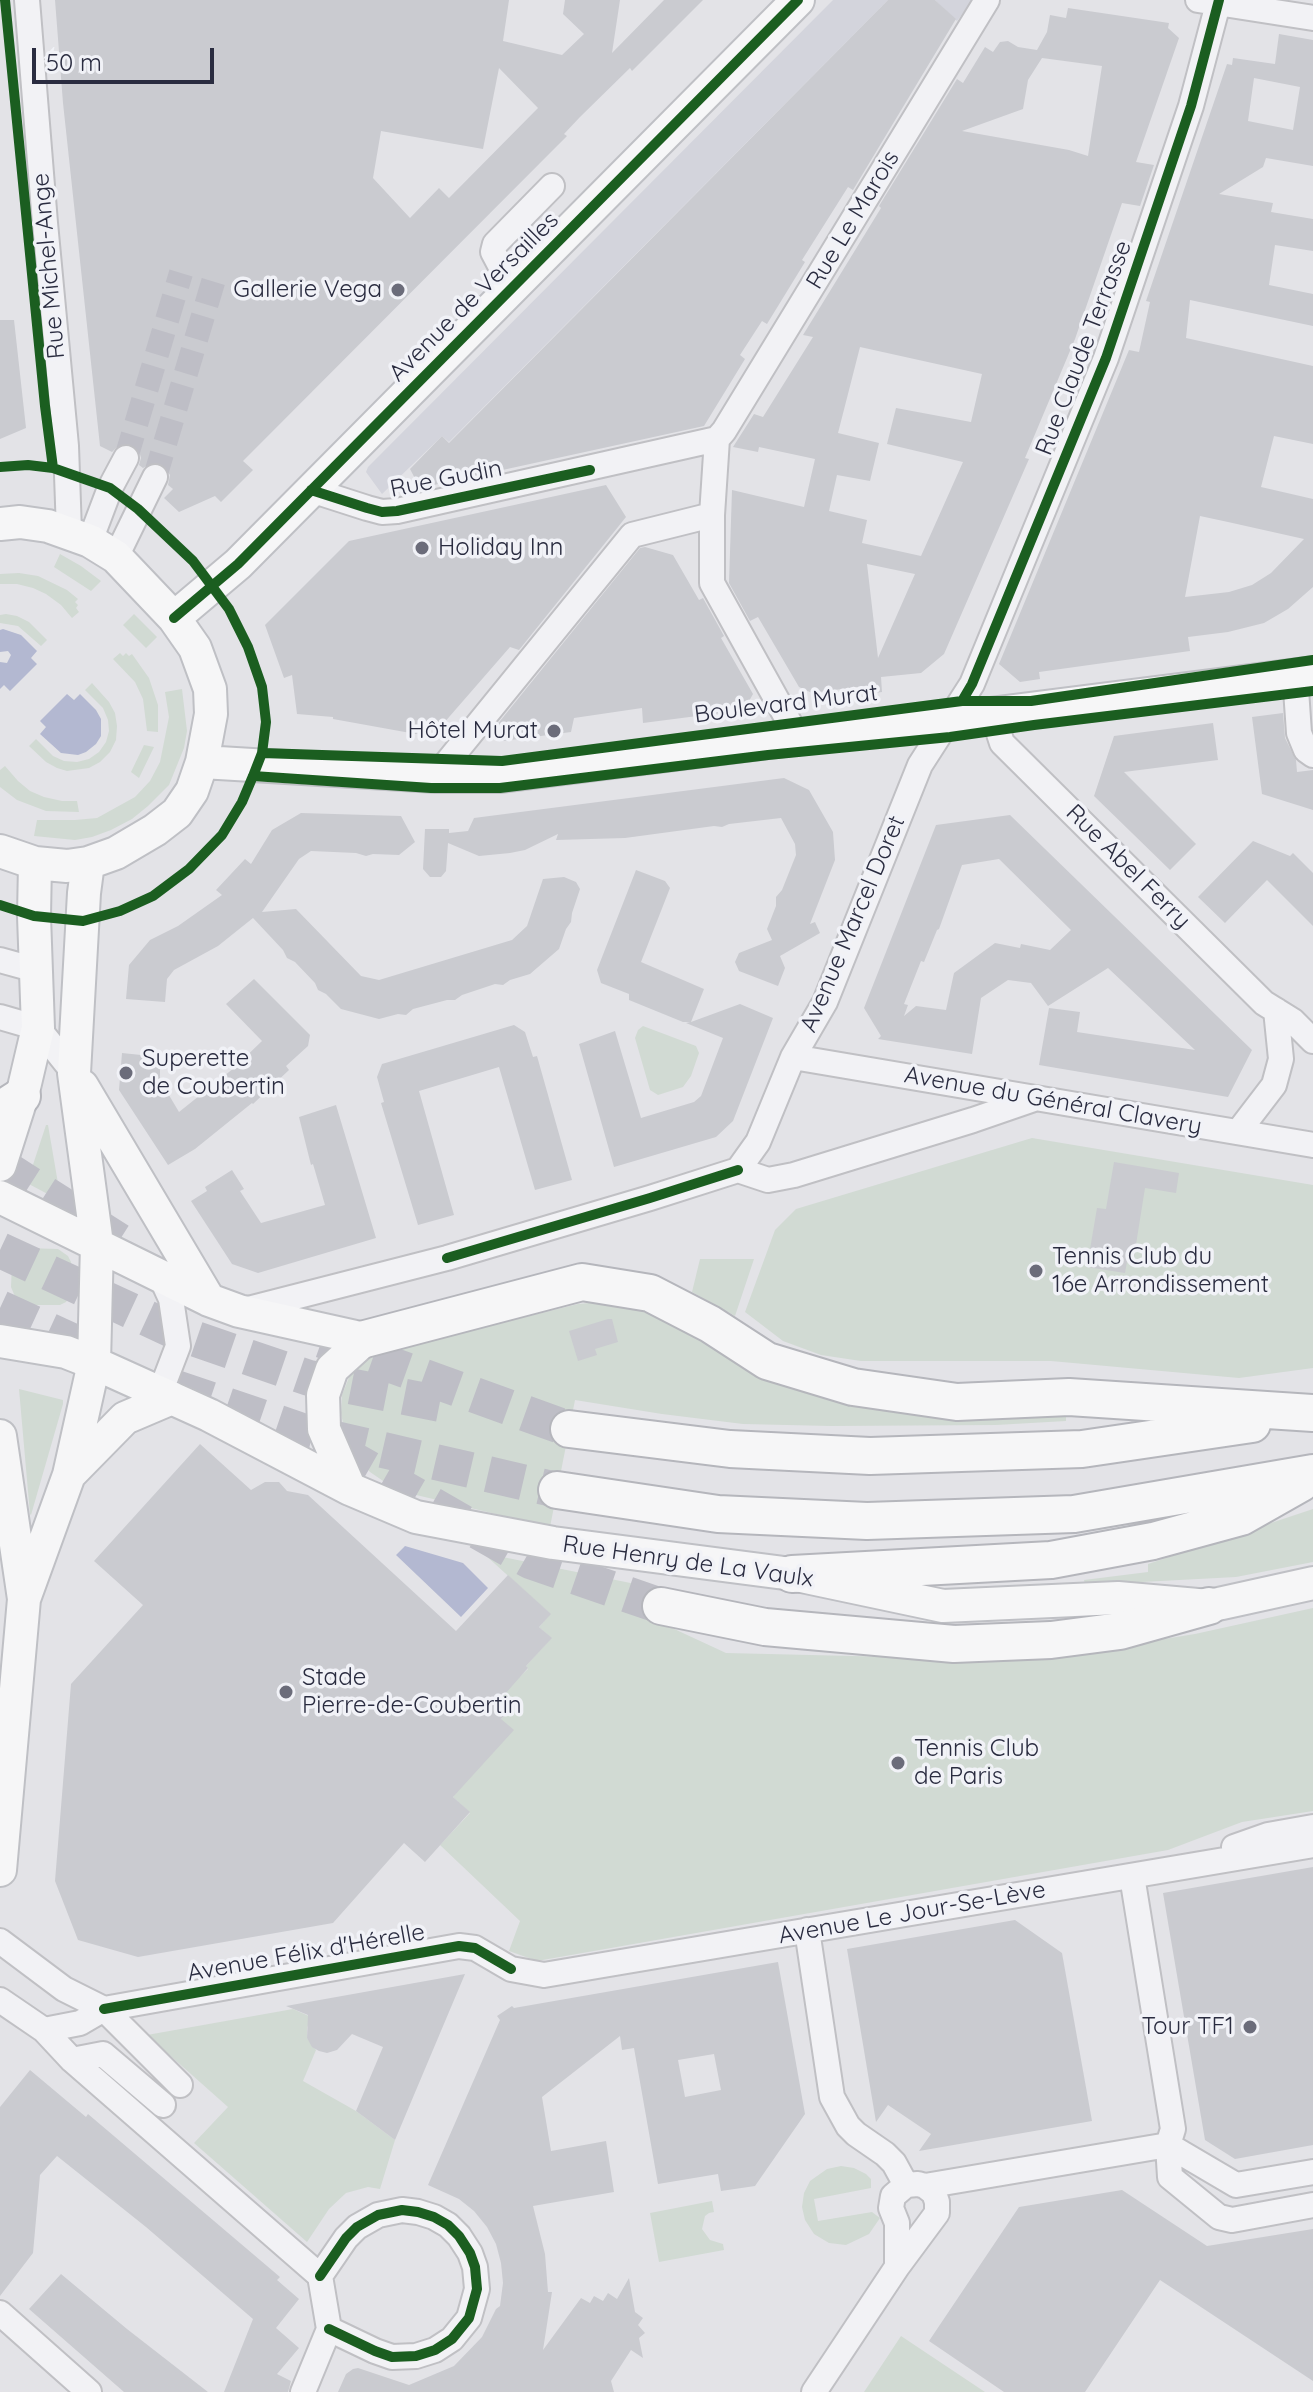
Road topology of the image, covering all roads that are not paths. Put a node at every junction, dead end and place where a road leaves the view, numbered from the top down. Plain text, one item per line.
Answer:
1 (27, 0) edge
2 (798, 0) edge
3 (987, 0) edge
4 (1211, 1) edge
5 (1313, 18) edge
6 (552, 186) dead end
7 (512, 288) junction
8 (717, 439) junction
9 (126, 458) tunnel mouth
10 (155, 477) tunnel mouth
11 (311, 490) junction
12 (712, 515) junction
13 (4, 517) edge
14 (91, 543) junction
15 (174, 618) junction
16 (1304, 674) edge
17 (993, 715) junction
18 (948, 721) junction
19 (798, 738) junction
20 (1313, 755) edge
21 (202, 762) junction
22 (436, 776) junction
23 (0, 851) edge
24 (35, 863) junction
25 (88, 863) junction
26 (0, 960) edge
27 (36, 970) junction
28 (1276, 1010) junction
29 (0, 1017) edge
30 (38, 1028) junction
31 (1313, 1041) edge
32 (793, 1057) junction
33 (74, 1073) junction
34 (1036, 1098) junction
35 (11, 1103) edge
36 (1238, 1132) junction
37 (1313, 1145) edge
38 (0, 1165) edge
39 (738, 1170) junction
40 (0, 1197) edge
41 (97, 1244) junction
42 (160, 1275) junction
43 (209, 1300) junction
44 (239, 1311) junction
45 (365, 1339) junction
46 (0, 1341) edge
47 (94, 1363) junction
48 (164, 1394) junction
49 (1313, 1414) edge
50 (569, 1429) tunnel mouth
51 (0, 1436) edge
52 (69, 1475) junction
53 (1313, 1475) edge
54 (350, 1489) junction
55 (557, 1490) tunnel mouth
56 (792, 1574) junction
57 (1313, 1583) edge
58 (24, 1599) junction
59 (661, 1606) tunnel mouth
60 (1209, 1606) junction
61 (1313, 1827) edge
62 (1313, 1845) edge
63 (1171, 1869) junction
64 (0, 1870) edge
65 (1132, 1876) junction
66 (807, 1930) junction
67 (0, 1941) edge
68 (511, 1969) joint
69 (0, 2000) edge
70 (104, 2009) junction
71 (44, 2030) junction
72 (72, 2060) junction
73 (180, 2085) dead end
74 (163, 2105) dead end
75 (1168, 2145) junction
76 (1313, 2172) edge
77 (916, 2186) junction
78 (1313, 2205) edge
79 (897, 2223) junction
80 (929, 2226) junction
81 (897, 2267) junction
82 (320, 2276) junction
83 (0, 2313) edge
84 (329, 2329) junction
85 (89, 2392) edge
86 (303, 2392) edge
87 (814, 2392) edge

1 - 14 street, Rue Michel-Ange
2 - 7 main road, Avenue de Versailles
3 - 8 street, Rue Le Marois
4 - 5 street
4 - 18 street, Rue Claude Terrasse
6 - 7 street
7 - 11 main road, Avenue de Versailles
8 - 11 street, Rue Gudin
8 - 12 street
9 - 14 street
10 - 14 street
11 - 15 main road, Avenue de Versailles
12 - 19 street
12 - 22 street
13 - 14 main road
14 - 15 main road
15 - 21 main road
16 - 17 main road, Boulevard Murat
16 - 20 street
17 - 18 main road, Boulevard Murat
17 - 28 street, Rue Abel Ferry
18 - 19 main road, Boulevard Murat
18 - 32 street, Avenue Marcel Doret
19 - 22 main road, Boulevard Murat
21 - 22 main road, Boulevard Murat
21 - 25 main road
23 - 24 main road
24 - 25 main road
24 - 27 main road
25 - 33 main road
26 - 27 street
27 - 30 main road
28 - 31 street, Rue Abel Ferry
28 - 36 street
29 - 30 street
30 - 33 street
30 - 35 main road
32 - 34 street, Avenue du Général Clavery
32 - 39 street, Avenue Marcel Doret
33 - 41 main road
33 - 43 main road
34 - 36 street, Avenue du Général Clavery
34 - 39 street
35 - 38 main road
36 - 37 street, Avenue du Général Clavery
39 - 44 street
40 - 41 main road
41 - 42 main road
41 - 47 main road
42 - 43 main road
42 - 48 street
43 - 44 main road
44 - 45 main road
45 - 49 highway
45 - 54 main road
46 - 47 main road, Rue Henry de La Vaulx
47 - 48 main road, Rue Henry de La Vaulx
47 - 52 main road
48 - 52 main road
48 - 54 main road, Rue Henry de La Vaulx
49 - 50 highway
51 - 58 main road
52 - 58 main road
53 - 55 highway
53 - 56 highway
54 - 56 main road, Rue Henry de La Vaulx
56 - 60 main road, Rue Henry de La Vaulx
57 - 60 main road, Rue Henry de La Vaulx
58 - 64 main road
59 - 60 highway
61 - 63 street
62 - 63 street, Avenue Le Jour-Se-Lève
63 - 65 street, Avenue Le Jour-Se-Lève
65 - 66 street, Avenue Le Jour-Se-Lève
65 - 75 street
66 - 68 street, Avenue Le Jour-Se-Lève
66 - 77 street
67 - 70 street
68 - 70 street, Avenue Félix d'Hérelle
69 - 71 street
70 - 71 street, Avenue Félix d'Hérelle
70 - 73 street
71 - 72 street
72 - 74 street
72 - 82 street
75 - 76 street
75 - 77 street
75 - 78 street
77 - 79 street
77 - 80 street
79 - 80 street
79 - 81 street
80 - 81 street
81 - 87 street
82 - 84 street
82 - 84 street
83 - 85 street
84 - 86 street

